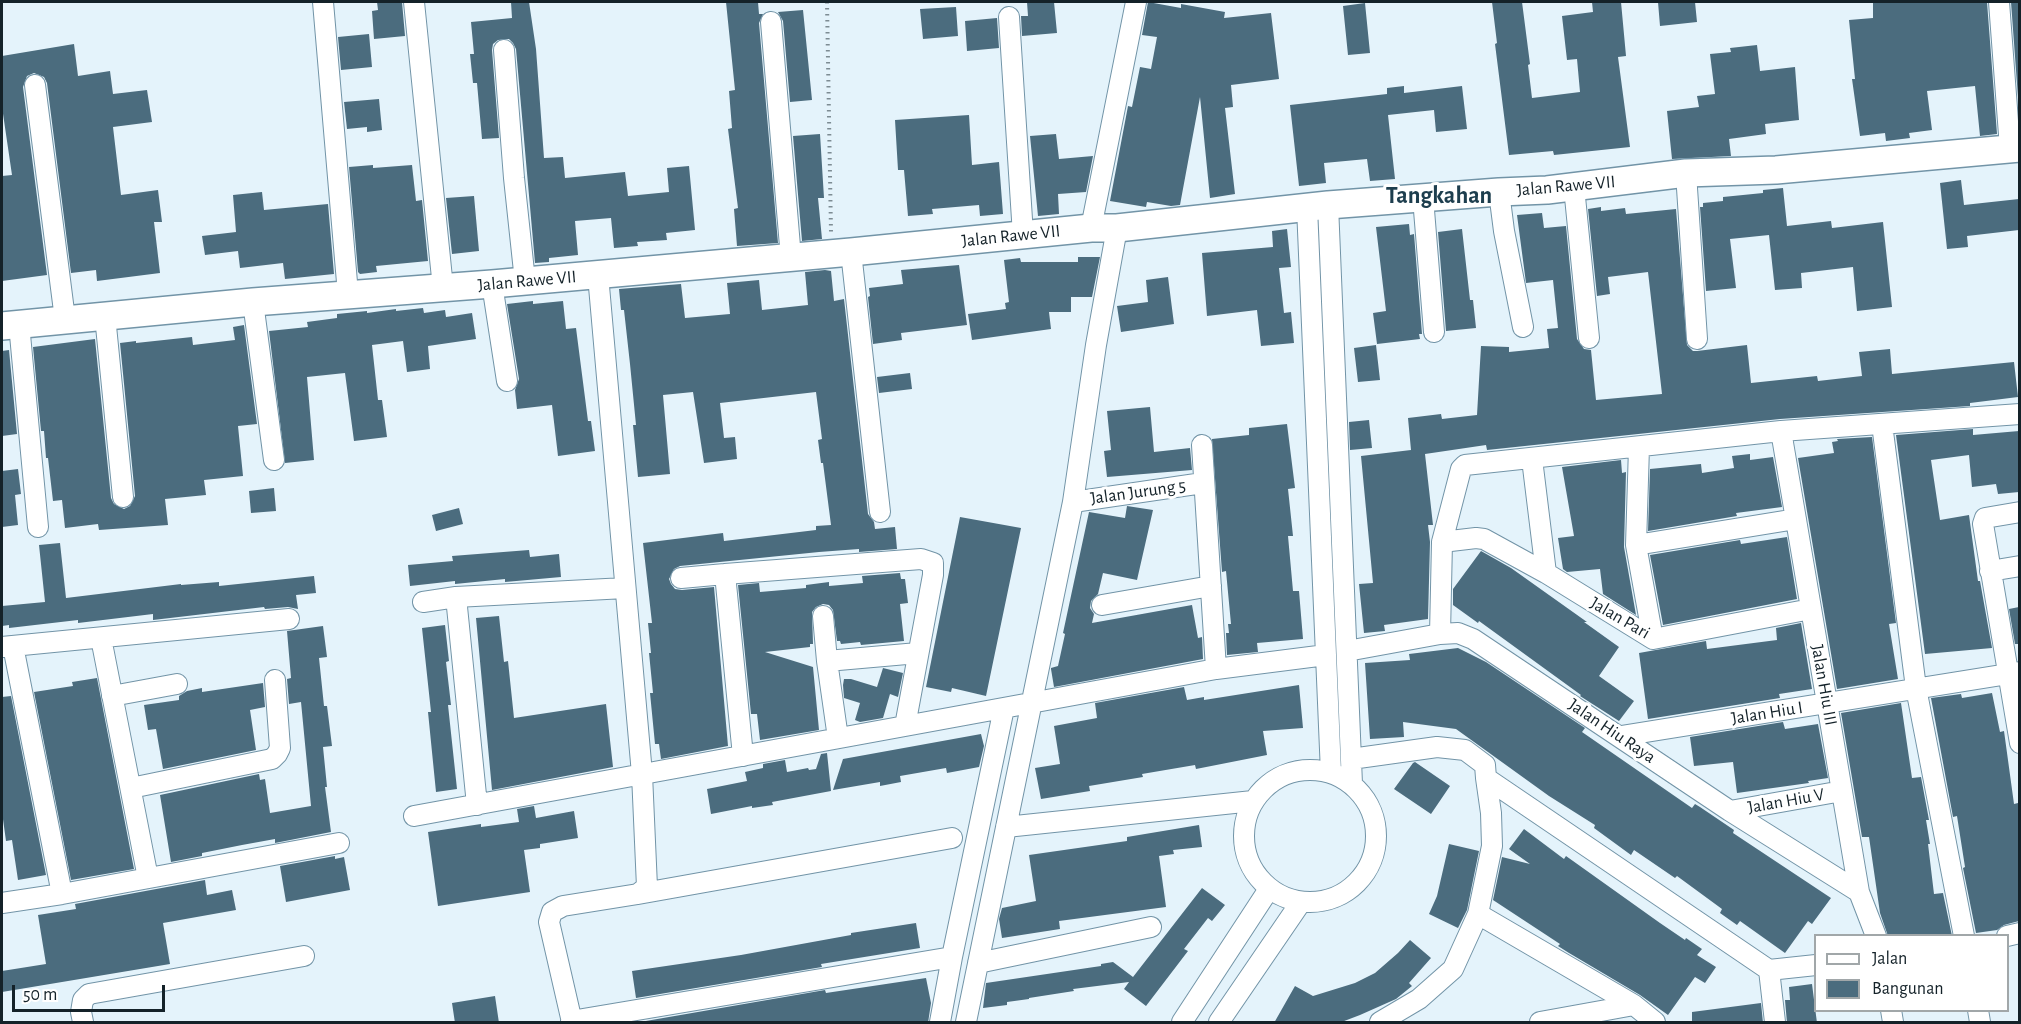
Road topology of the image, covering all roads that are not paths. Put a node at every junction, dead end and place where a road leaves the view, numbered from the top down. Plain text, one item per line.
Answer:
1 (323, 2) edge
2 (414, 2) edge
3 (1136, 2) edge
4 (1999, 2) edge
5 (1009, 17) dead end
6 (771, 22) dead end
7 (504, 50) dead end
8 (35, 85) dead end
9 (2015, 148) edge
10 (1686, 172) junction
11 (1574, 187) junction
12 (1499, 192) junction
13 (1423, 198) junction
14 (1318, 206) junction
15 (1104, 228) junction
16 (1023, 235) junction
17 (841, 253) junction
18 (791, 258) junction
19 (598, 275) junction
20 (525, 281) junction
21 (492, 284) junction
22 (443, 288) junction
23 (348, 294) junction
24 (253, 302) junction
25 (105, 315) junction
26 (65, 319) junction
27 (10, 325) edge
28 (1523, 327) dead end
29 (1434, 332) dead end
30 (1589, 338) dead end
31 (1697, 339) dead end
32 (507, 381) dead end
33 (2019, 414) edge
34 (1882, 424) junction
35 (1781, 431) junction
36 (1202, 446) dead end
37 (1639, 447) junction
38 (1532, 459) junction
39 (274, 460) dead end
40 (1203, 483) junction
41 (123, 497) dead end
42 (1073, 502) junction
43 (880, 512) dead end
44 (2019, 512) edge
45 (1796, 519) junction
46 (38, 527) dead end
47 (1442, 542) junction
48 (1636, 545) junction
49 (2019, 566) edge
50 (1990, 571) junction
51 (1546, 573) junction
52 (725, 574) junction
53 (681, 578) dead end
54 (1211, 586) junction
55 (625, 588) junction
56 (456, 597) junction
57 (423, 602) dead end
58 (1102, 605) dead end
59 (1811, 609) junction
60 (824, 616) dead end
61 (289, 619) dead end
62 (1440, 634) junction
63 (101, 638) junction
64 (1653, 639) junction
65 (7, 646) edge
66 (1347, 651) junction
67 (918, 653) junction
68 (1326, 655) junction
69 (827, 661) junction
70 (1216, 669) junction
71 (2013, 674) edge
72 (275, 680) dead end
73 (177, 684) dead end
74 (1916, 688) junction
75 (112, 696) junction
76 (1032, 703) junction
77 (1828, 704) junction
78 (1004, 708) junction
79 (905, 726) junction
80 (1621, 736) junction
81 (838, 738) junction
82 (2019, 743) edge
83 (743, 756) junction
84 (1351, 759) junction
85 (1331, 773) junction
86 (642, 774) junction
87 (1486, 778) junction
88 (1352, 784) junction
89 (130, 788) junction
90 (1842, 791) junction
91 (1252, 801) junction
92 (477, 805) junction
93 (1730, 812) junction
94 (414, 816) dead end
95 (1006, 827) junction
96 (952, 838) dead end
97 (339, 843) dead end
98 (148, 878) junction
99 (1269, 889) junction
100 (1859, 892) junction
101 (62, 894) junction
102 (638, 894) junction
103 (1301, 902) junction
104 (2, 903) edge
105 (1478, 914) junction
106 (1151, 927) dead end
107 (1875, 934) edge
108 (1964, 934) edge
109 (304, 956) dead end
110 (952, 957) junction
111 (978, 963) junction
112 (1814, 965) edge
113 (1769, 970) junction
114 (1634, 1005) junction
115 (571, 1022) edge
116 (83, 1023) edge
117 (940, 1023) edge
118 (966, 1023) edge
119 (1182, 1023) edge
120 (1219, 1023) edge
121 (1380, 1023) edge
122 (1540, 1023) edge
123 (1655, 1023) edge
124 (1775, 1023) edge

1 - 23 street
2 - 22 street
3 - 15 street
4 - 9 street
5 - 16 street
6 - 18 street
7 - 20 street
8 - 26 street
9 - 10 main road, Jalan Rawe VII
10 - 11 main road, Jalan Rawe VII
10 - 31 street
11 - 12 main road, Jalan Rawe VII
11 - 30 street
12 - 13 main road, Jalan Rawe VII
12 - 28 street
13 - 14 main road, Jalan Rawe VII
13 - 29 street
14 - 15 main road, Jalan Rawe VII
14 - 66 street
14 - 68 street
15 - 16 main road, Jalan Rawe VII
15 - 42 street
16 - 17 main road, Jalan Rawe VII
17 - 18 main road, Jalan Rawe VII
17 - 43 street
18 - 19 main road, Jalan Rawe VII
19 - 20 main road, Jalan Rawe VII
19 - 55 street
20 - 21 main road, Jalan Rawe VII
21 - 22 main road, Jalan Rawe VII
21 - 32 street
22 - 23 main road, Jalan Rawe VII
23 - 24 main road, Jalan Rawe VII
24 - 25 main road, Jalan Rawe VII
24 - 39 street
25 - 26 main road, Jalan Rawe VII
25 - 41 street
26 - 27 main road, Jalan Rawe VII
27 - 46 street
33 - 34 street
34 - 35 street
34 - 74 street
35 - 37 street
35 - 45 street, Jalan Hiu III
36 - 40 street
37 - 38 street
37 - 48 street
38 - 47 street
38 - 51 street
40 - 42 street, Jalan Jurung 5
40 - 54 street
42 - 76 street
44 - 50 street
45 - 48 street
45 - 59 street, Jalan Hiu III
47 - 51 street, Jalan Pari
47 - 62 street
48 - 64 street
49 - 50 street
50 - 71 street
51 - 64 street, Jalan Pari
52 - 53 street
52 - 67 street
52 - 83 street
54 - 58 street
54 - 70 street
55 - 56 street
55 - 86 street
56 - 57 street
56 - 92 street
59 - 64 street, Jalan Pari
59 - 77 street, Jalan Hiu III
60 - 69 street
61 - 63 street
62 - 66 street, Jalan Hiu Raya
62 - 80 street, Jalan Hiu Raya
63 - 65 street
63 - 75 street
65 - 101 street
66 - 84 street
67 - 69 street
67 - 79 street
68 - 70 street
68 - 85 street
69 - 81 street
70 - 76 street
71 - 74 street, Jalan Hiu I
71 - 82 street
72 - 89 street
73 - 75 street
74 - 77 street, Jalan Hiu I
74 - 108 street
75 - 89 street
76 - 78 street
76 - 95 street
77 - 80 street, Jalan Hiu I
77 - 90 street, Jalan Hiu III
78 - 79 street
78 - 110 street
79 - 81 street
80 - 93 street, Jalan Hiu Raya
81 - 83 street
83 - 86 street
84 - 87 street
84 - 88 street
85 - 88 street
85 - 91 street
86 - 92 street
86 - 102 street
87 - 105 street
87 - 113 street
88 - 103 street
89 - 98 street
90 - 93 street, Jalan Hiu V
90 - 100 street, Jalan Hiu III
91 - 95 street
91 - 99 street
92 - 94 street
93 - 100 street, Jalan Hiu Raya
95 - 111 street
96 - 102 street
97 - 98 street
98 - 101 street
99 - 103 street
99 - 119 street
100 - 107 street, Jalan Hiu III
101 - 104 street
102 - 115 street
103 - 120 street
105 - 114 street
105 - 121 street
106 - 111 street
109 - 116 street
110 - 115 street
110 - 117 street
111 - 118 street
112 - 113 street
113 - 124 street
114 - 122 street
114 - 123 street

